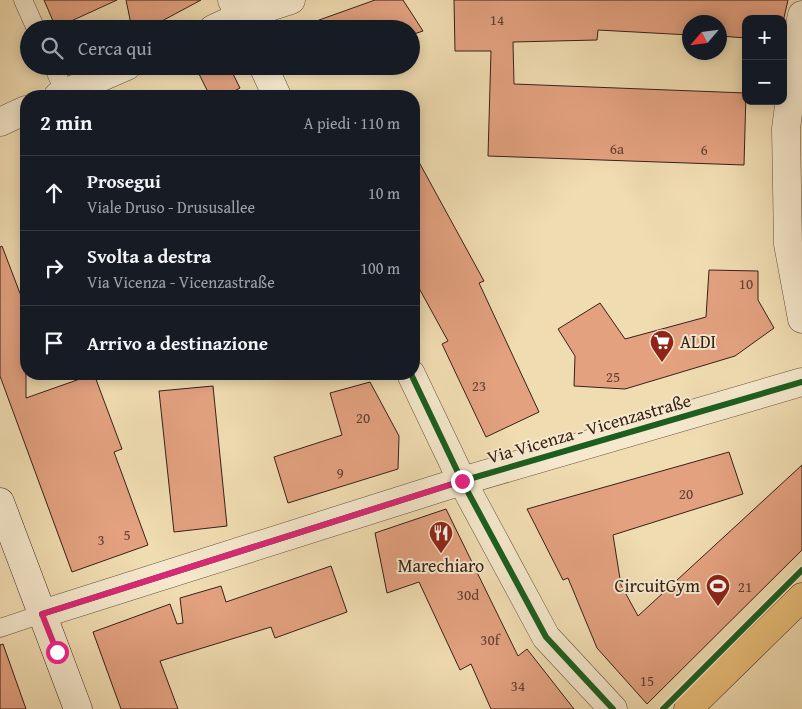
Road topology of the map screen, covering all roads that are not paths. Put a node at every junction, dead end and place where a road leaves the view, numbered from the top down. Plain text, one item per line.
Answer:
1 (23, 0) edge
2 (291, 0) edge
3 (239, 15) edge
4 (802, 15) edge
5 (32, 20) edge
6 (56, 75) edge
7 (107, 75) edge
8 (266, 75) edge
9 (797, 89) edge
10 (60, 90) edge
11 (73, 90) edge
12 (274, 90) edge
13 (20, 113) edge
14 (0, 122) edge
15 (802, 319) edge
16 (414, 380) edge
17 (802, 382) edge
18 (462, 481) junction
19 (0, 502) edge
20 (802, 598) edge
21 (42, 614) junction
22 (0, 628) edge
23 (78, 709) edge
24 (613, 709) edge
25 (688, 709) edge

1 - 5 lane
2 - 3 street
4 - 9 street
6 - 10 lane
7 - 11 street
8 - 12 street
9 - 15 street
13 - 14 street
16 - 18 street
17 - 18 street, Via Vicenza - Vicenzastraße
18 - 21 street, Via Vicenza - Vicenzastraße
18 - 24 street
19 - 21 street
20 - 25 main road
21 - 22 lane
21 - 23 street

